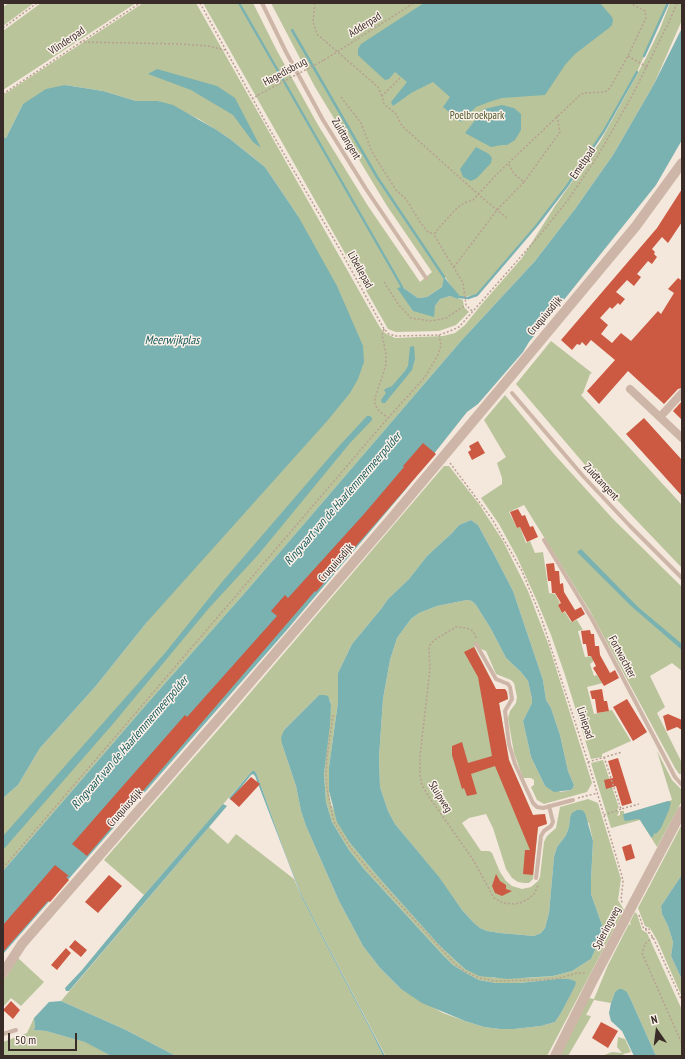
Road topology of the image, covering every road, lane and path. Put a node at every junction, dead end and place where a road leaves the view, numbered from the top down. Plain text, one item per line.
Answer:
1 (38, 3) edge
2 (140, 3) edge
3 (200, 3) edge
4 (262, 3) edge
5 (315, 3) edge
6 (414, 3) edge
7 (630, 3) edge
8 (677, 3) edge
9 (3, 28) edge
10 (80, 42) junction
11 (226, 50) junction
12 (337, 52) junction
13 (628, 56) junction
14 (324, 60) joint
15 (647, 67) junction
16 (400, 78) dead end
17 (3, 94) edge
18 (382, 96) junction
19 (341, 97) dead end
20 (252, 99) junction
21 (557, 116) junction
22 (508, 163) junction
23 (682, 163) edge
24 (524, 182) junction
25 (479, 195) junction
26 (497, 210) junction
27 (507, 218) dead end
28 (434, 235) junction
29 (454, 267) junction
30 (426, 278) dead end
31 (384, 282) dead end
32 (466, 305) junction
33 (472, 311) junction
34 (384, 329) junction
35 (439, 335) junction
36 (630, 389) dead end
37 (512, 393) dead end
38 (682, 393) edge
39 (660, 417) junction
40 (388, 418) junction
41 (682, 438) edge
42 (443, 456) junction
43 (544, 540) dead end
44 (682, 578) edge
45 (476, 644) joint
46 (333, 715) dead end
47 (622, 752) dead end
48 (604, 757) junction
49 (588, 762) junction
50 (682, 785) edge
51 (598, 793) junction
52 (573, 800) joint
53 (639, 804) dead end
54 (549, 806) junction
55 (621, 810) junction
56 (682, 811) edge
57 (604, 815) junction
58 (3, 868) edge
59 (536, 878) joint
60 (631, 908) junction
61 (653, 936) junction
62 (598, 971) junction
63 (3, 973) edge
64 (682, 1002) edge
65 (16, 1030) dead end
66 (3, 1034) edge
67 (682, 1044) edge
68 (555, 1056) edge

1 - 9 path
2 - 10 path, Vlinderpad
3 - 11 path, Libellepad
4 - 30 lane, Zuidtangent
5 - 12 path
6 - 12 path, Adderpad
7 - 13 path
8 - 15 path, Emeltpad
10 - 11 path
10 - 17 path, Vlinderpad
11 - 20 path, Libellepad
12 - 14 path, Adderpad
12 - 18 path
13 - 15 path
13 - 21 path
14 - 20 path, Hagedisbrug, bridge
15 - 33 path, Emeltpad
16 - 18 path
18 - 25 path
19 - 28 path
20 - 34 path, Libellepad
21 - 22 path
21 - 24 path
22 - 24 path
22 - 25 path
23 - 42 street, Cruquiusdijk
24 - 26 path
25 - 26 path
25 - 28 path
26 - 27 path
26 - 29 path
28 - 29 path
29 - 32 path
31 - 32 path
32 - 33 path
33 - 35 path
34 - 35 path
34 - 40 path
35 - 40 path
36 - 39 street
37 - 44 lane, Zuidtangent
38 - 39 street
39 - 41 street
40 - 58 path
42 - 49 path, Liniepad
42 - 63 street, Cruquiusdijk
43 - 50 lane, Fortwachter
45 - 54 lane
45 - 59 path, Sluipweg
46 - 62 path
47 - 48 path
48 - 49 path
48 - 55 path
49 - 51 path, Liniepad
51 - 52 path
51 - 57 path, Liniepad
52 - 54 lane
53 - 55 path
54 - 59 lane
55 - 57 path
56 - 60 street, Spieringweg
57 - 60 path, Liniepad
60 - 61 path, Liniepad
60 - 62 street, Spieringweg
61 - 64 path
61 - 67 path
62 - 68 street, Spieringweg
65 - 66 lane

